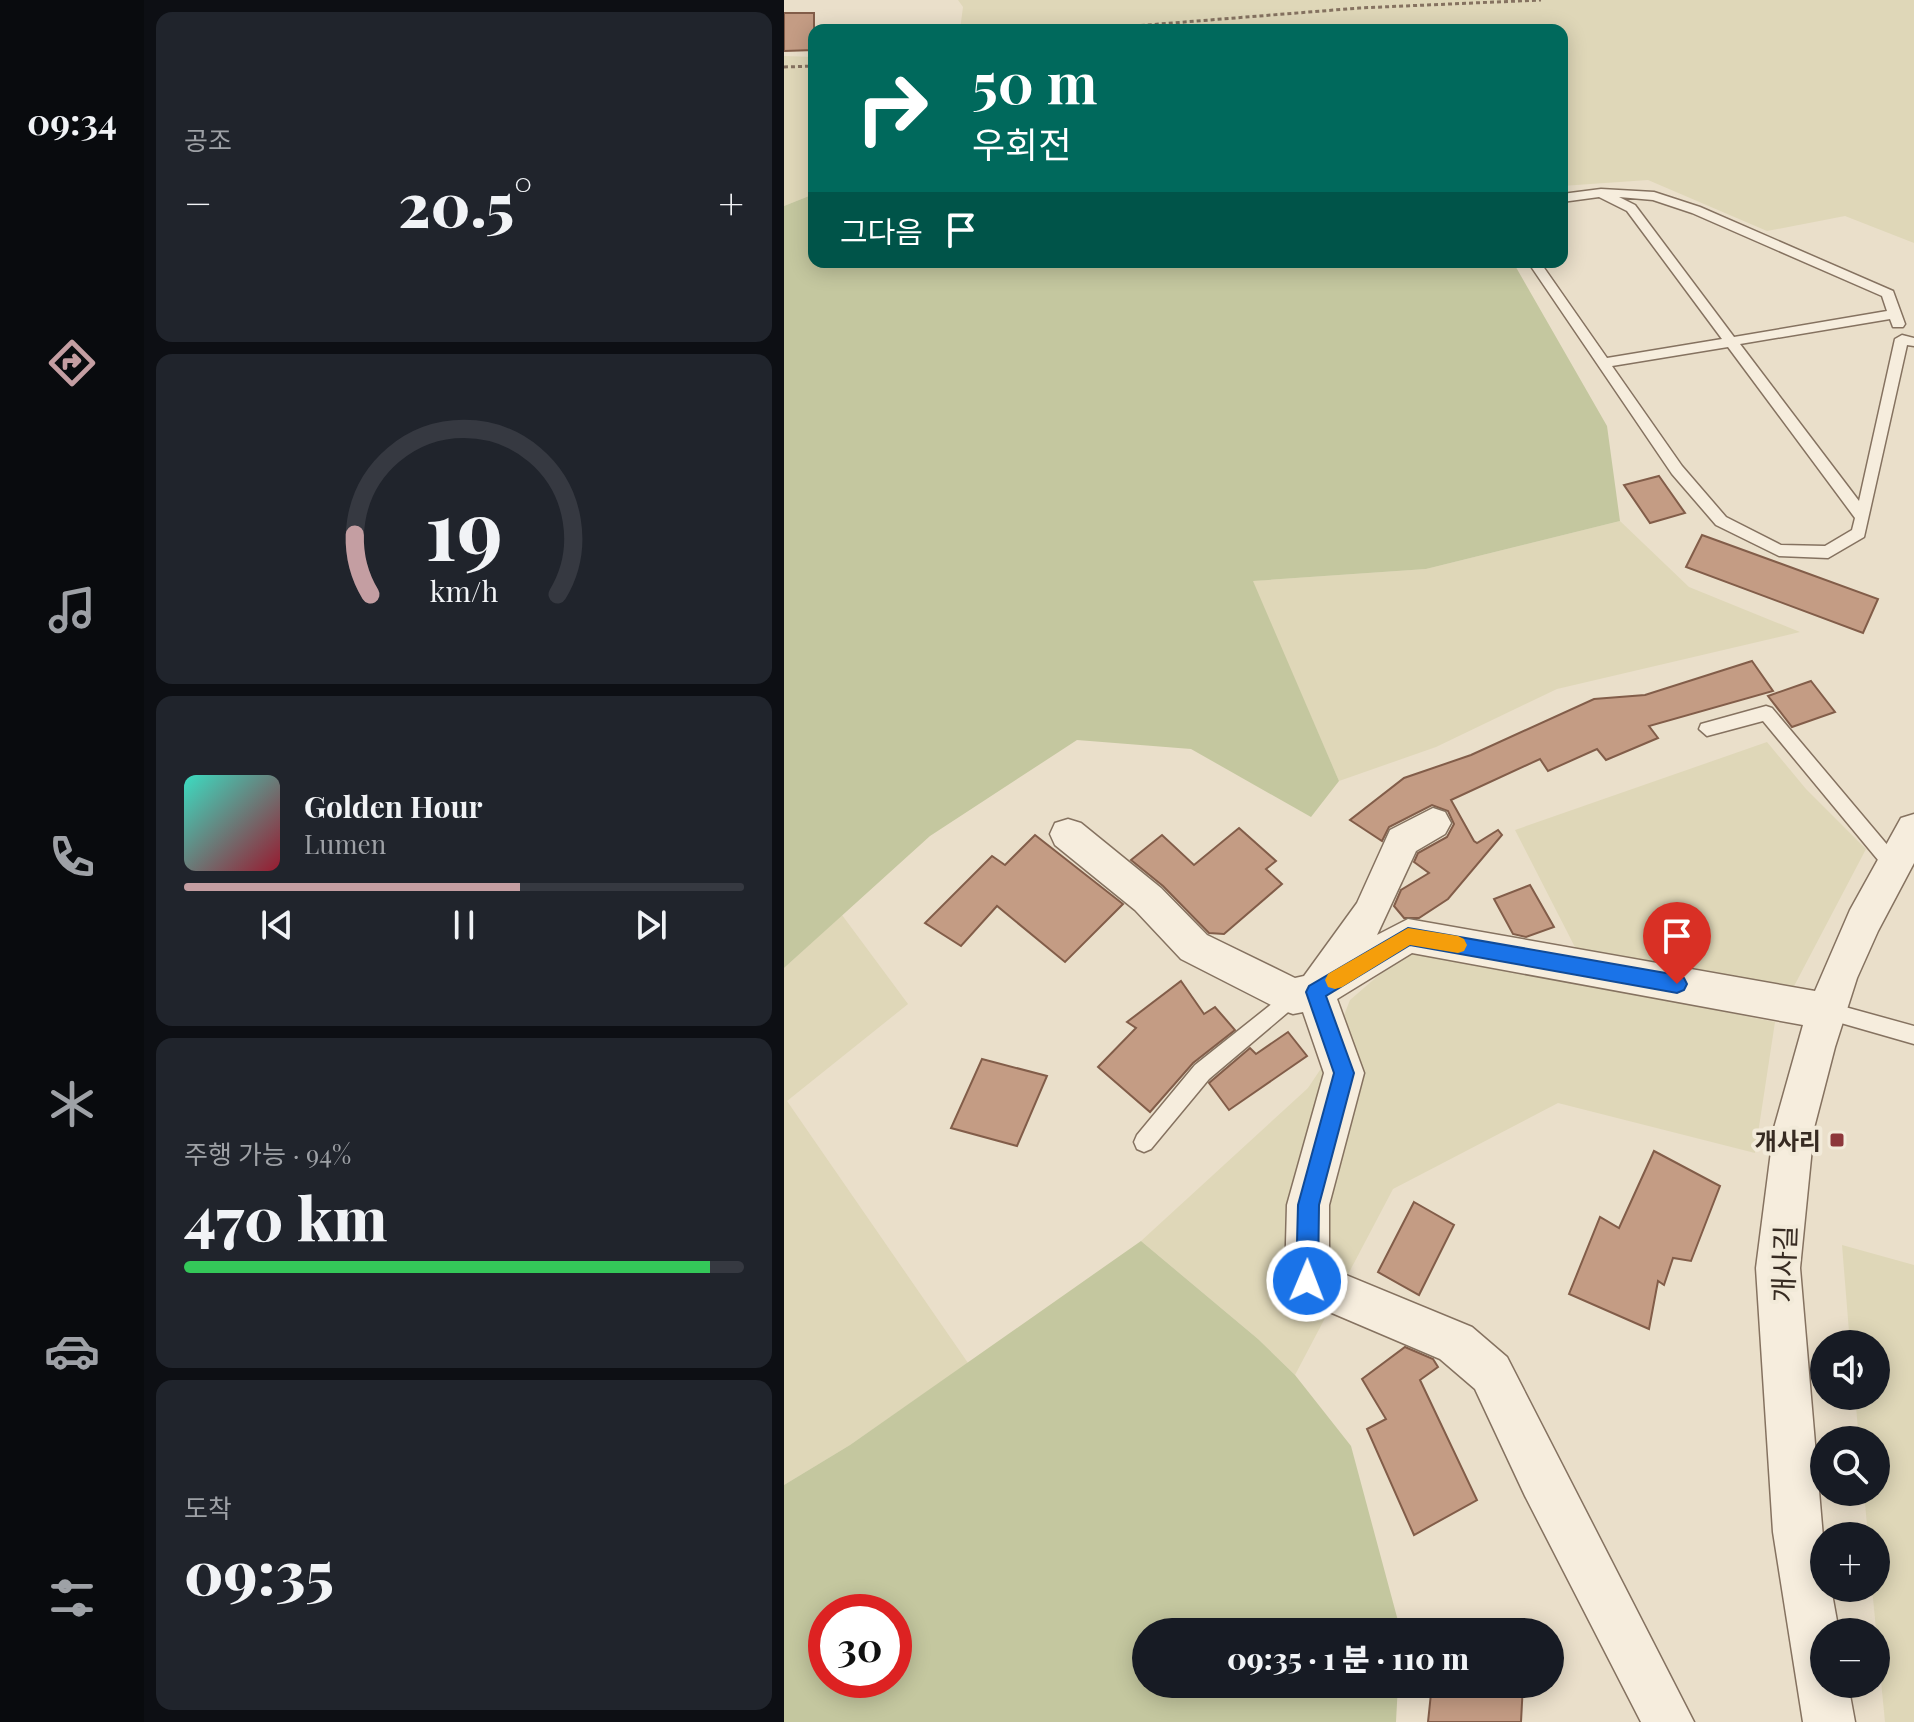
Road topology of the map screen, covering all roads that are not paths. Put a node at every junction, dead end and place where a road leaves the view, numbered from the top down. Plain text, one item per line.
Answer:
1 (1601, 193) junction
2 (1568, 197) edge
3 (1538, 268) edge
4 (1895, 314) junction
5 (1730, 340) junction
6 (1908, 340) edge
7 (1604, 363) junction
8 (1863, 518) junction
9 (1707, 729) dead end
10 (1433, 823) dead end
11 (1914, 829) edge
12 (1068, 834) dead end
13 (1894, 866) junction
14 (1304, 994) junction
15 (1827, 1011) junction
16 (1914, 1035) edge
17 (1144, 1142) dead end
18 (1668, 1722) edge
19 (1829, 1722) edge

1 - 2 lane
1 - 4 lane
1 - 5 lane
3 - 7 lane
4 - 5 lane
4 - 6 lane
5 - 7 lane
5 - 8 lane
6 - 8 lane
7 - 8 lane
9 - 13 lane
10 - 14 street
11 - 13 street, 개사길
12 - 14 street
13 - 15 street, 개사길
14 - 15 street
14 - 17 lane
14 - 18 street
15 - 16 lane
15 - 19 street, 개사길

